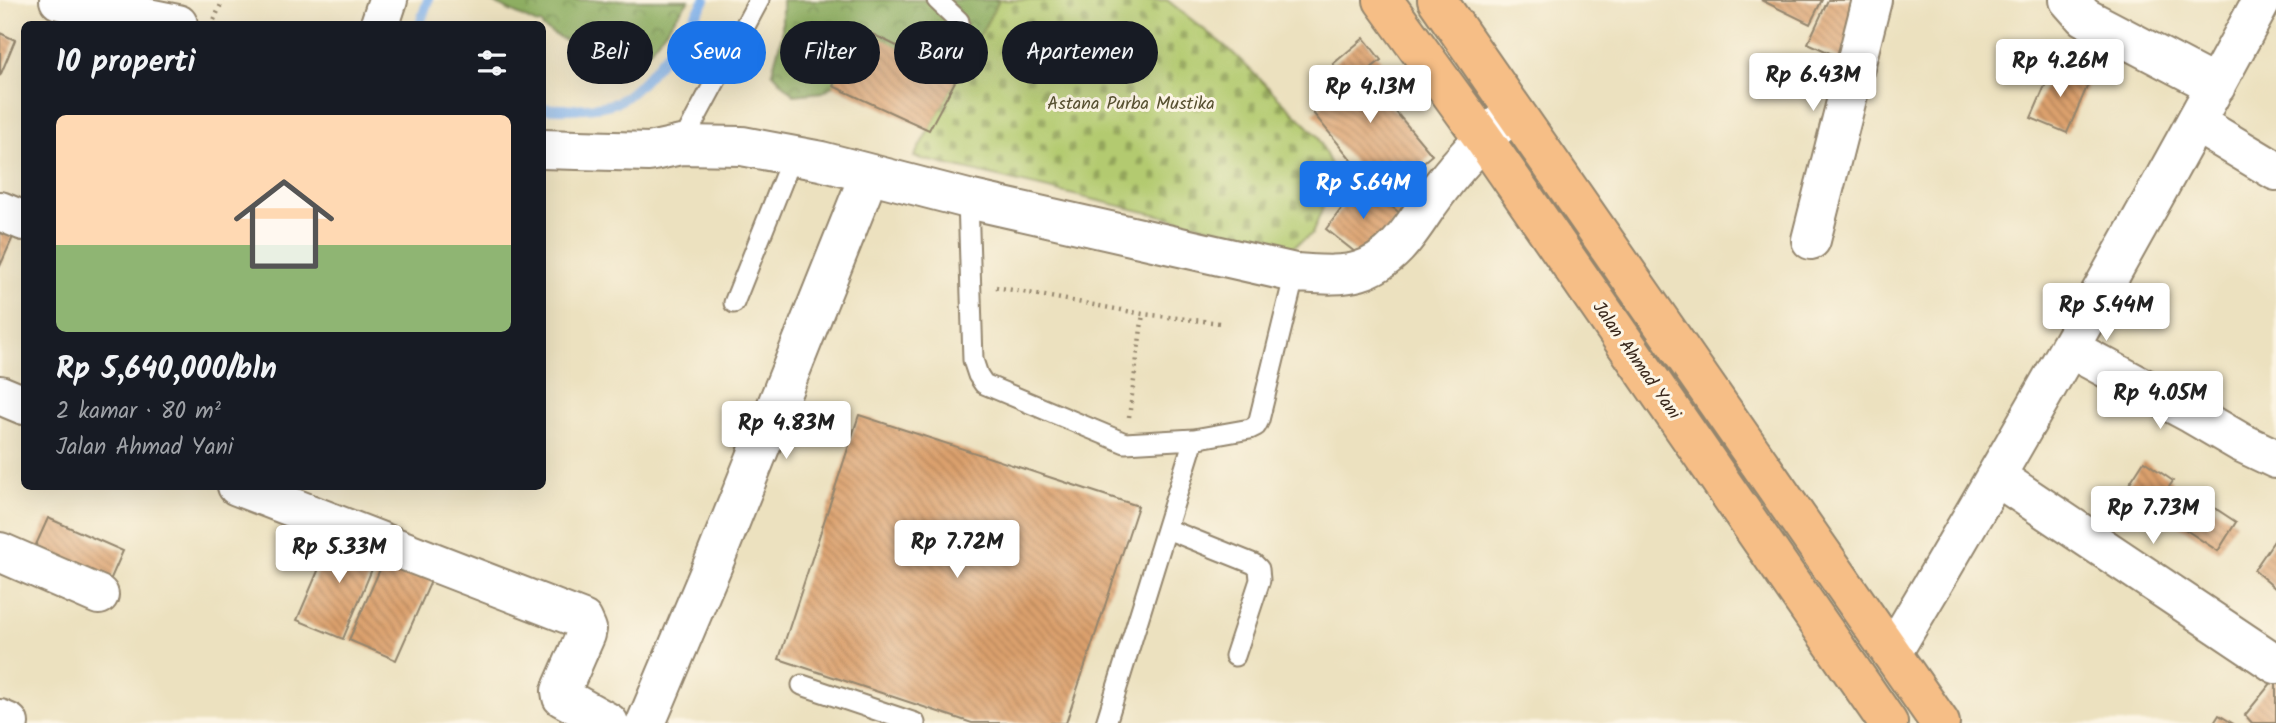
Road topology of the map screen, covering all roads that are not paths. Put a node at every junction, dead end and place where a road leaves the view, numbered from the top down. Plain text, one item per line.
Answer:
1 (59, 0) edge
2 (387, 0) edge
3 (759, 0) edge
4 (937, 0) edge
5 (1383, 0) edge
6 (1872, 0) edge
7 (2069, 0) edge
8 (2262, 0) edge
9 (1445, 3) edge
10 (959, 20) dead end
11 (163, 21) edge
12 (381, 21) edge
13 (2216, 86) junction
14 (1514, 112) junction
15 (2196, 123) junction
16 (1483, 138) junction
17 (681, 145) junction
18 (546, 149) edge
19 (793, 155) junction
20 (2276, 171) edge
21 (869, 175) junction
22 (968, 199) junction
23 (0, 211) edge
24 (21, 220) edge
25 (1811, 240) dead end
26 (1295, 273) junction
27 (734, 303) dead end
28 (2069, 348) junction
29 (0, 395) edge
30 (21, 404) edge
31 (1194, 439) junction
32 (2276, 459) edge
33 (1997, 477) junction
34 (247, 490) edge
35 (1167, 529) junction
36 (0, 552) edge
37 (99, 595) dead end
38 (1892, 653) junction
39 (1235, 656) dead end
40 (2276, 664) edge
41 (802, 685) dead end
42 (0, 719) edge
43 (9, 723) edge
44 (609, 723) edge
45 (646, 723) edge
46 (915, 723) edge
47 (1105, 723) edge
48 (1888, 723) edge
49 (1940, 723) edge

1 - 11 street
2 - 12 street
3 - 17 lane
4 - 10 lane
5 - 16 main road, Jalan Ahmad Yani
6 - 25 street
7 - 13 street
8 - 13 street
9 - 14 main road
13 - 15 street
14 - 16 street
14 - 38 main road
15 - 20 street
15 - 28 street
16 - 26 street
16 - 48 main road, Jalan Ahmad Yani
17 - 18 street
17 - 19 street
19 - 21 street
19 - 27 lane
21 - 22 street
21 - 45 street
22 - 26 street
22 - 31 lane
23 - 24 street
26 - 31 lane
28 - 32 street
28 - 33 street
29 - 30 street
31 - 35 lane
33 - 38 street
33 - 40 street
34 - 44 street
35 - 39 lane
35 - 47 lane
36 - 37 street
38 - 49 main road
41 - 46 lane
42 - 43 street

